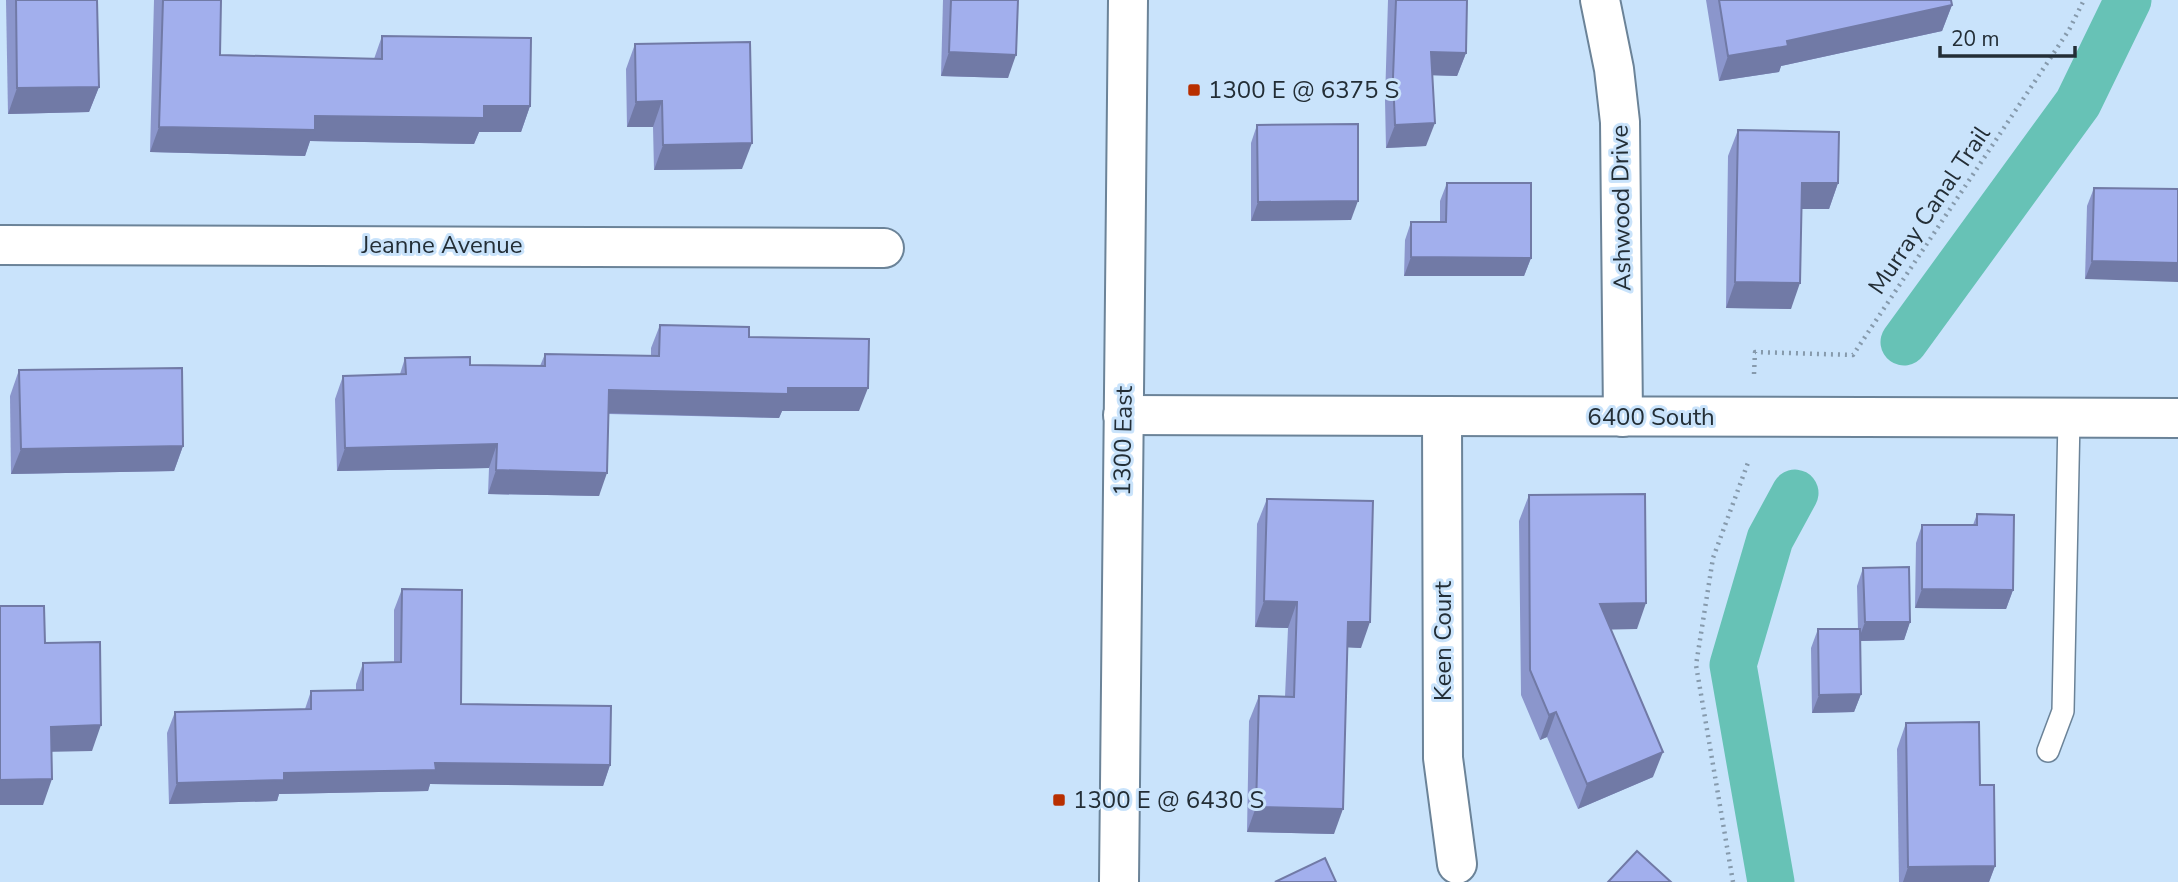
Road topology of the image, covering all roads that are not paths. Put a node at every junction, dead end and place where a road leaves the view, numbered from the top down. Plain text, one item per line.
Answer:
1 (1128, 0) edge
2 (1600, 0) edge
3 (0, 245) edge
4 (884, 248) dead end
5 (1123, 415) junction
6 (1442, 416) junction
7 (1623, 417) junction
8 (2069, 418) junction
9 (2178, 418) edge
10 (2048, 751) dead end
11 (1457, 864) dead end
12 (1119, 882) edge

1 - 5 street, 1300 East
2 - 7 street, Ashwood Drive
3 - 4 street, Jeanne Avenue
5 - 6 street, 6400 South
5 - 12 street, 1300 East
6 - 7 street, 6400 South
6 - 11 street, Keen Court
7 - 8 street, 6400 South
8 - 9 street, 6400 South
8 - 10 lane

